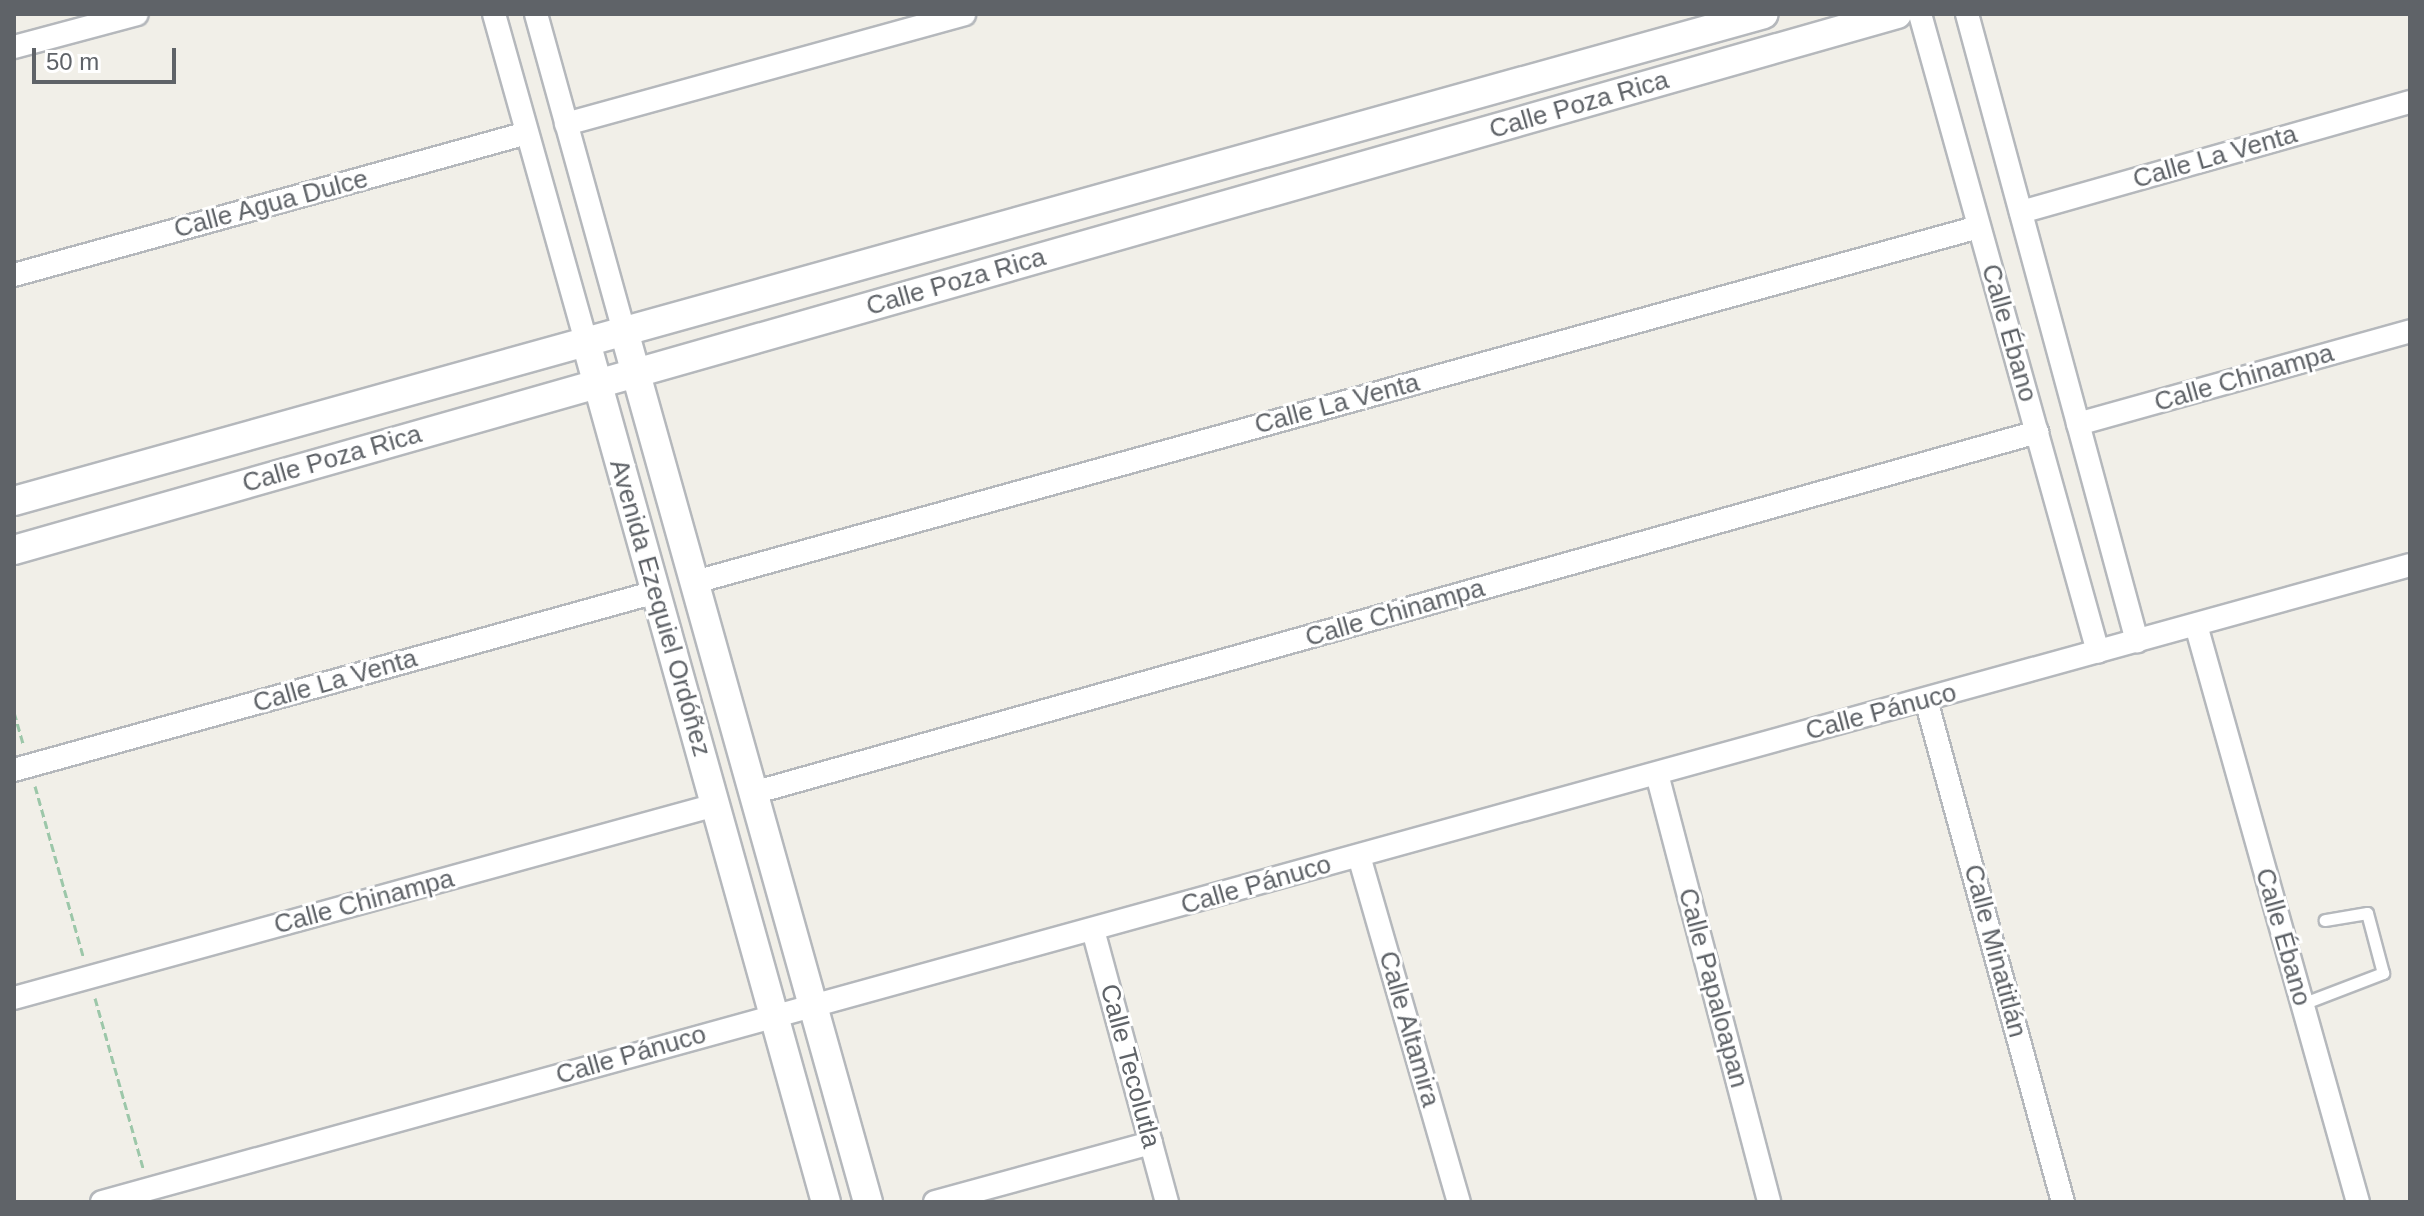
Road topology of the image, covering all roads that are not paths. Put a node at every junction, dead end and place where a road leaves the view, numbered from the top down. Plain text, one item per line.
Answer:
1 (137, 14) edge
2 (494, 14) edge
3 (536, 14) edge
4 (964, 14) edge
5 (1764, 14) edge
6 (1897, 14) edge
7 (1920, 14) edge
8 (1967, 14) edge
9 (14, 47) edge
10 (2410, 102) edge
11 (566, 124) junction
12 (527, 133) junction
13 (1289, 146) junction
14 (1213, 168) junction
15 (1297, 185) junction
16 (1219, 207) junction
17 (2021, 212) junction
18 (1979, 227) junction
19 (14, 275) edge
20 (624, 331) junction
21 (2410, 331) edge
22 (586, 342) junction
23 (636, 373) junction
24 (597, 383) junction
25 (2078, 424) junction
26 (2037, 432) junction
27 (14, 501) edge
28 (14, 530) edge
29 (14, 543) edge
30 (14, 550) edge
31 (2410, 565) edge
32 (695, 582) junction
33 (656, 592) junction
34 (2196, 625) junction
35 (2137, 641) junction
36 (2098, 652) junction
37 (1926, 700) junction
38 (14, 770) edge
39 (1657, 774) junction
40 (753, 793) junction
41 (715, 805) junction
42 (1359, 856) junction
43 (2325, 920) dead end
44 (1093, 930) junction
45 (14, 998) edge
46 (813, 1004) junction
47 (2302, 1004) junction
48 (773, 1015) junction
49 (1151, 1143) junction
50 (102, 1202) edge
51 (826, 1202) edge
52 (868, 1202) edge
53 (935, 1202) edge
54 (1167, 1202) edge
55 (1459, 1202) edge
56 (1769, 1202) edge
57 (2063, 1202) edge
58 (2358, 1202) edge

1 - 9 street
2 - 12 street, Avenida Ezequiel Ordóñez
3 - 11 street, Avenida Ezequiel Ordóñez
4 - 11 street
5 - 13 street, Calle Poza Rica
6 - 15 street, Calle Poza Rica
7 - 18 street, Calle Ébano
8 - 17 street, Calle Ébano
10 - 17 street, Calle La Venta
11 - 20 street, Avenida Ezequiel Ordóñez
12 - 19 street, Calle Agua Dulce
12 - 22 street, Avenida Ezequiel Ordóñez
13 - 14 street, Calle Poza Rica
13 - 15 street
14 - 16 street
14 - 20 street, Calle Poza Rica
15 - 16 street, Calle Poza Rica
16 - 23 street, Calle Poza Rica
17 - 25 street, Calle Ébano
18 - 26 street, Calle Ébano
18 - 32 street, Calle La Venta
20 - 22 street, Calle Poza Rica
20 - 23 street, Avenida Ezequiel Ordóñez
21 - 25 street, Calle Chinampa
22 - 24 street, Avenida Ezequiel Ordóñez
22 - 27 street, Calle Poza Rica
23 - 24 street, Calle Poza Rica
23 - 32 street, Avenida Ezequiel Ordóñez
24 - 30 street, Calle Poza Rica
24 - 33 street, Avenida Ezequiel Ordóñez
25 - 35 street, Calle Ébano
26 - 36 street, Calle Ébano
26 - 40 street, Calle Chinampa
28 - 29 street
31 - 34 street, Calle Pánuco
32 - 40 street, Avenida Ezequiel Ordóñez
33 - 38 street, Calle La Venta
33 - 41 street, Avenida Ezequiel Ordóñez
34 - 35 street, Calle Pánuco
34 - 47 street, Calle Ébano
35 - 36 street, Calle Pánuco
36 - 37 street, Calle Pánuco
37 - 39 street, Calle Pánuco
37 - 57 street, Calle Minatitlán
39 - 42 street, Calle Pánuco
39 - 56 street, Calle Papaloapan
40 - 46 street, Avenida Ezequiel Ordóñez
41 - 45 street, Calle Chinampa
41 - 48 street, Avenida Ezequiel Ordóñez
42 - 44 street, Calle Pánuco
42 - 55 street, Calle Altamira
43 - 47 lane
44 - 46 street, Calle Pánuco
44 - 49 street, Calle Tecolutla
46 - 48 street, Calle Pánuco
46 - 52 street, Avenida Ezequiel Ordóñez
47 - 58 street, Calle Ébano
48 - 50 street, Calle Pánuco
48 - 51 street, Avenida Ezequiel Ordóñez
49 - 53 street
49 - 54 street, Calle Tecolutla

